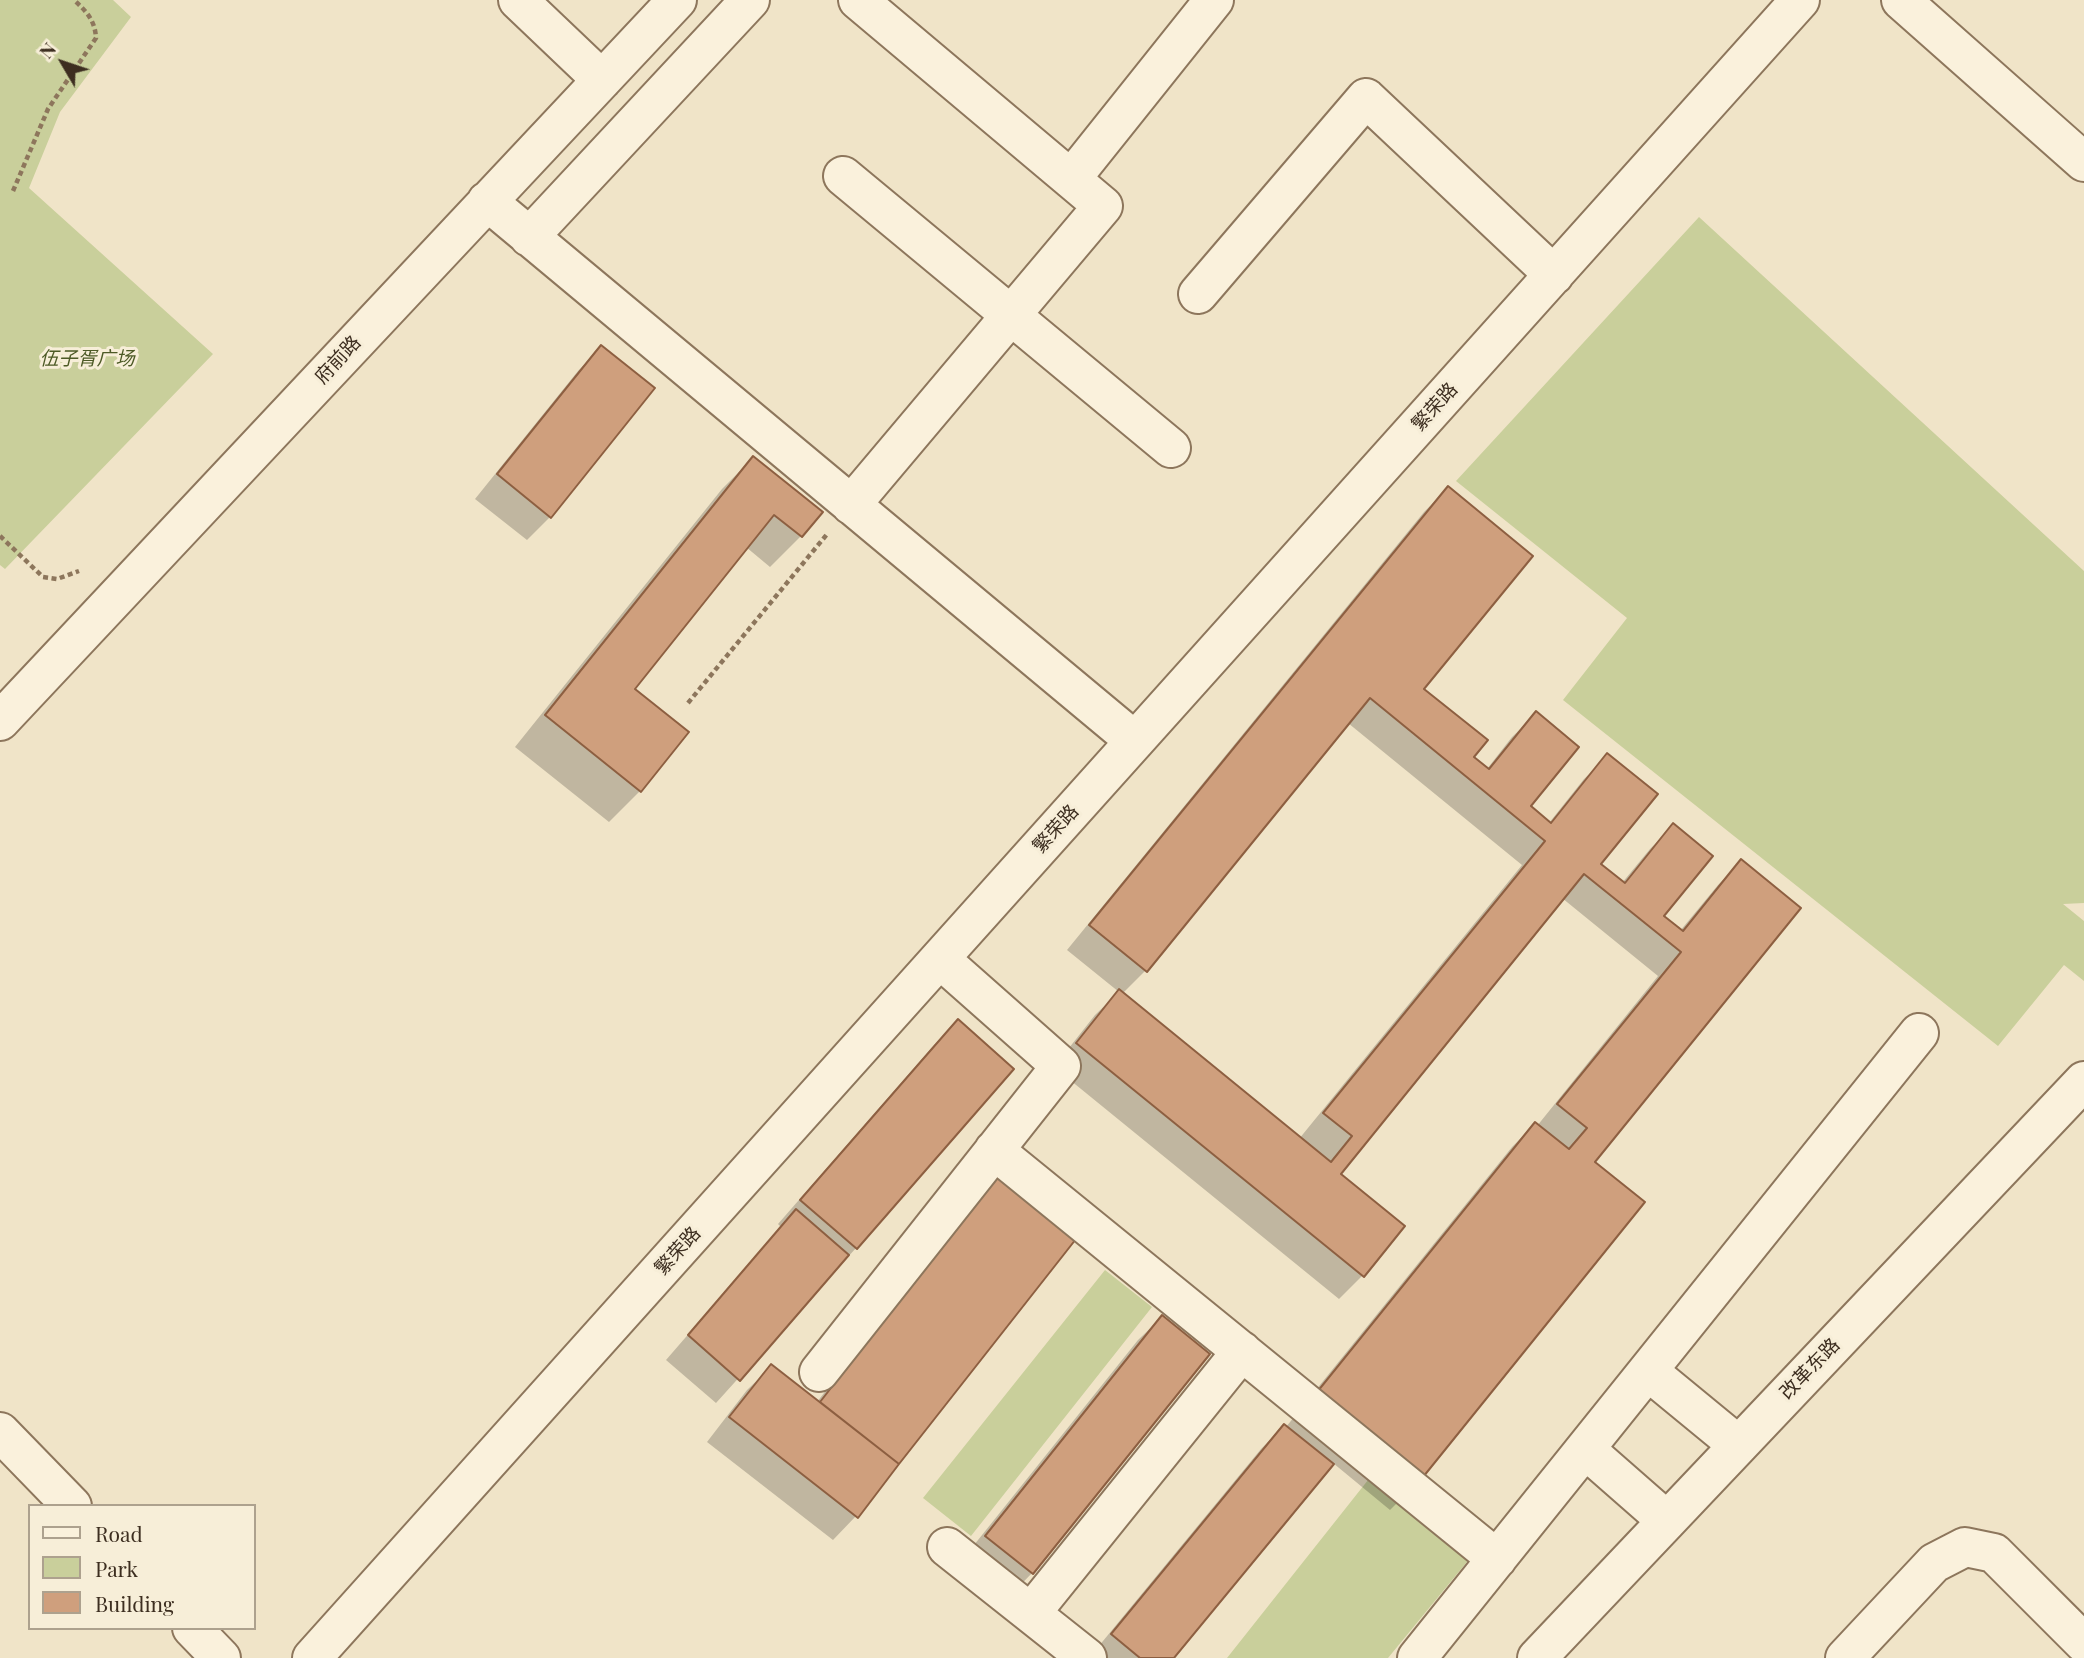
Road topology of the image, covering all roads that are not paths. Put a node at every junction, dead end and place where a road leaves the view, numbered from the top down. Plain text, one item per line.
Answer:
1 (517, 0) edge
2 (677, 0) edge
3 (750, 0) edge
4 (858, 0) edge
5 (1214, 0) edge
6 (1800, 0) edge
7 (1901, 0) edge
8 (602, 80) junction
9 (2084, 162) edge
10 (843, 176) dead end
11 (1071, 179) junction
12 (488, 201) junction
13 (530, 237) junction
14 (1554, 275) junction
15 (1198, 294) dead end
16 (1011, 316) junction
17 (1171, 448) dead end
18 (851, 505) junction
19 (0, 721) edge
20 (1135, 741) junction
21 (940, 959) junction
22 (1919, 1032) dead end
23 (2084, 1081) edge
24 (994, 1150) junction
25 (1242, 1351) junction
26 (1648, 1371) junction
27 (819, 1372) dead end
28 (0, 1432) edge
29 (1738, 1445) junction
30 (1585, 1449) junction
31 (70, 1504) edge
32 (1666, 1520) junction
33 (947, 1547) dead end
34 (1497, 1559) junction
35 (1031, 1613) junction
36 (194, 1630) edge
37 (2084, 1643) edge
38 (222, 1658) edge
39 (312, 1658) edge
40 (1087, 1658) edge
41 (1418, 1658) edge
42 (1537, 1658) edge
43 (1845, 1658) edge

1 - 8 street
2 - 8 street, 府前路
3 - 13 street
4 - 11 street
5 - 11 street
6 - 14 street, 繁荣路
7 - 9 street
8 - 12 street, 府前路
10 - 16 street
11 - 16 street
12 - 13 street
12 - 19 street, 府前路
13 - 18 street
14 - 15 street
14 - 20 street, 繁荣路
16 - 17 street
16 - 18 street
18 - 20 street
20 - 21 street, 繁荣路
21 - 24 street
21 - 39 street, 繁荣路
22 - 26 street
23 - 29 street, 改革东路
24 - 25 street
24 - 27 street
25 - 34 street
25 - 35 street
26 - 29 street
26 - 30 street
28 - 31 street
29 - 32 street, 改革东路
30 - 32 street
30 - 34 street
32 - 42 street, 改革东路
33 - 35 street
34 - 41 street
35 - 40 street
36 - 38 street
37 - 43 street

